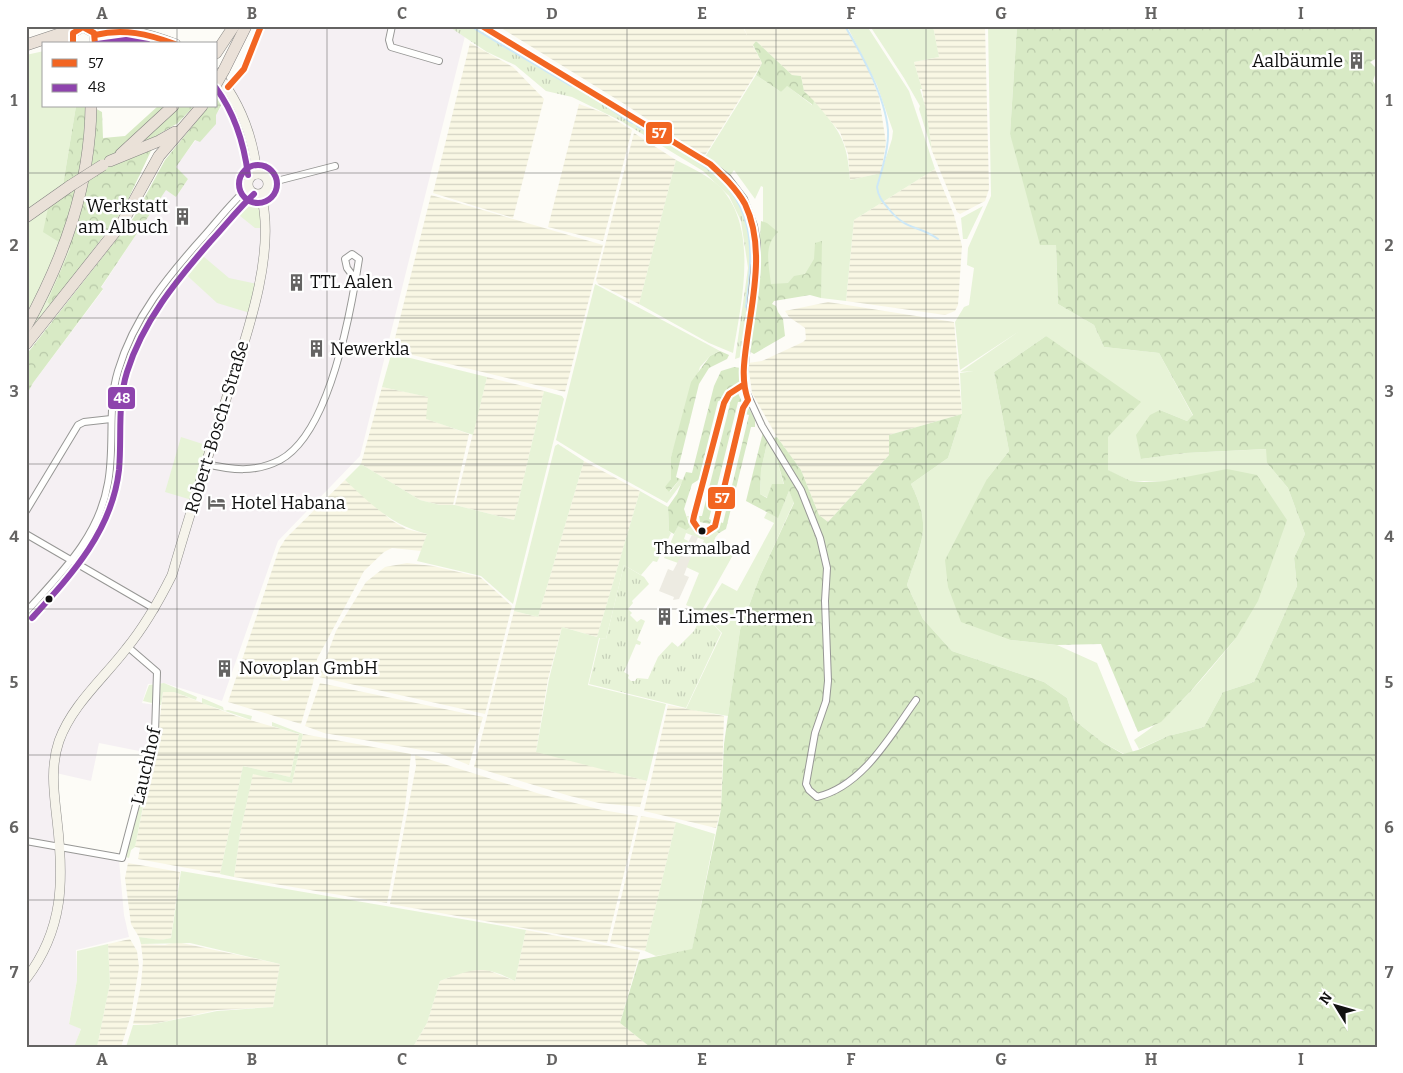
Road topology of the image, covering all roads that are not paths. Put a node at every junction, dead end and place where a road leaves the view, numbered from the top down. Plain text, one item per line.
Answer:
1 (79, 26) edge
2 (100, 26) edge
3 (234, 26) edge
4 (246, 26) edge
5 (261, 26) edge
6 (392, 26) edge
7 (482, 26) edge
8 (142, 29) edge
9 (116, 30) junction
10 (95, 40) edge
11 (72, 41) edge
12 (39, 42) junction
13 (42, 42) edge
14 (171, 42) edge
15 (26, 45) edge
16 (218, 50) edge
17 (439, 61) dead end
18 (220, 71) edge
19 (228, 87) junction
20 (91, 108) edge
21 (171, 108) edge
22 (200, 108) edge
23 (193, 117) junction
24 (107, 163) junction
25 (335, 166) dead end
26 (257, 174) junction
27 (269, 183) junction
28 (248, 188) junction
29 (261, 195) junction
30 (54, 197) junction
31 (26, 212) edge
32 (26, 217) edge
33 (59, 261) junction
34 (356, 280) dead end
35 (26, 314) edge
36 (26, 327) edge
37 (26, 344) edge
38 (111, 419) junction
39 (206, 464) junction
40 (26, 511) edge
41 (26, 534) edge
42 (73, 560) junction
43 (155, 609) junction
44 (26, 612) edge
45 (128, 647) junction
46 (916, 700) dead end
47 (26, 841) edge
48 (60, 847) junction
49 (26, 979) edge

1 - 10 street
1 - 11 street
1 - 12 highway
2 - 9 street
3 - 16 highway
4 - 18 highway
5 - 19 street
6 - 17 street
7 - 46 street
8 - 9 street
8 - 14 street
9 - 10 street
11 - 12 highway
12 - 13 highway
12 - 15 highway
18 - 19 street
19 - 26 street
20 - 33 highway
21 - 24 highway
22 - 23 highway
23 - 24 highway
23 - 37 highway
24 - 30 highway, bridge
25 - 27 street
26 - 27 street
26 - 28 street
27 - 29 street
28 - 29 street
28 - 38 street
29 - 39 street, Robert-Bosch-Straße
30 - 31 highway
30 - 32 highway
33 - 35 highway
33 - 36 highway
34 - 39 street
38 - 40 street
38 - 42 street
39 - 43 street, Robert-Bosch-Straße
41 - 42 street
42 - 43 street
42 - 44 street
43 - 45 street, Robert-Bosch-Straße
45 - 48 street, Robert-Bosch-Straße
45 - 48 street, Lauchhof
47 - 48 street
48 - 49 street, Robert-Bosch-Straße

